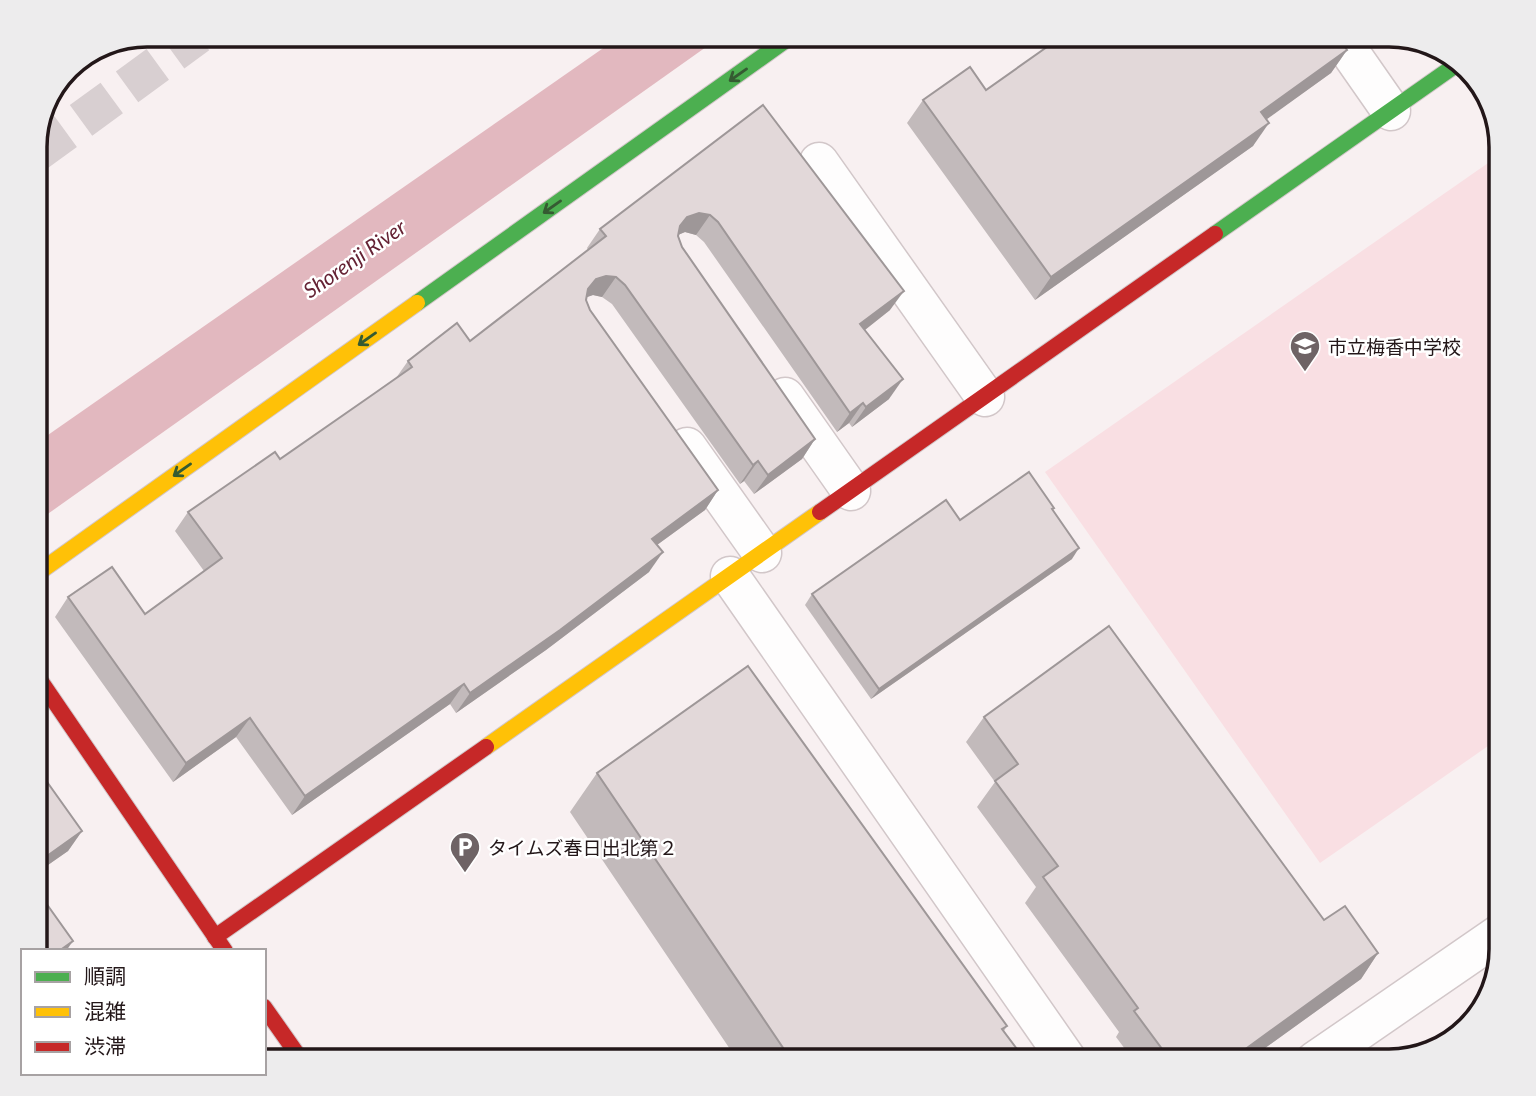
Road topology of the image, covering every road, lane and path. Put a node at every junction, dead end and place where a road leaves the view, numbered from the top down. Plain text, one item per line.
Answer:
1 (776, 47) edge
2 (1346, 47) edge
3 (1451, 69) edge
4 (1391, 111) junction
5 (819, 162) dead end
6 (764, 367) edge
7 (985, 397) junction
8 (666, 418) edge
9 (850, 491) junction
10 (762, 553) junction
11 (47, 566) edge
12 (730, 576) junction
13 (47, 691) edge
14 (1489, 941) edge
15 (220, 944) edge
16 (266, 1010) edge
17 (294, 1049) edge
18 (1060, 1049) edge
19 (1332, 1049) edge

1 -> 11 street
2 - 4 street
3 - 4 street
4 - 7 street
5 - 7 street
6 - 9 street
7 - 9 street
8 - 10 street
9 - 10 street
10 - 12 street
12 - 15 street
12 - 18 street
13 - 15 street
14 - 19 street
16 - 17 street

